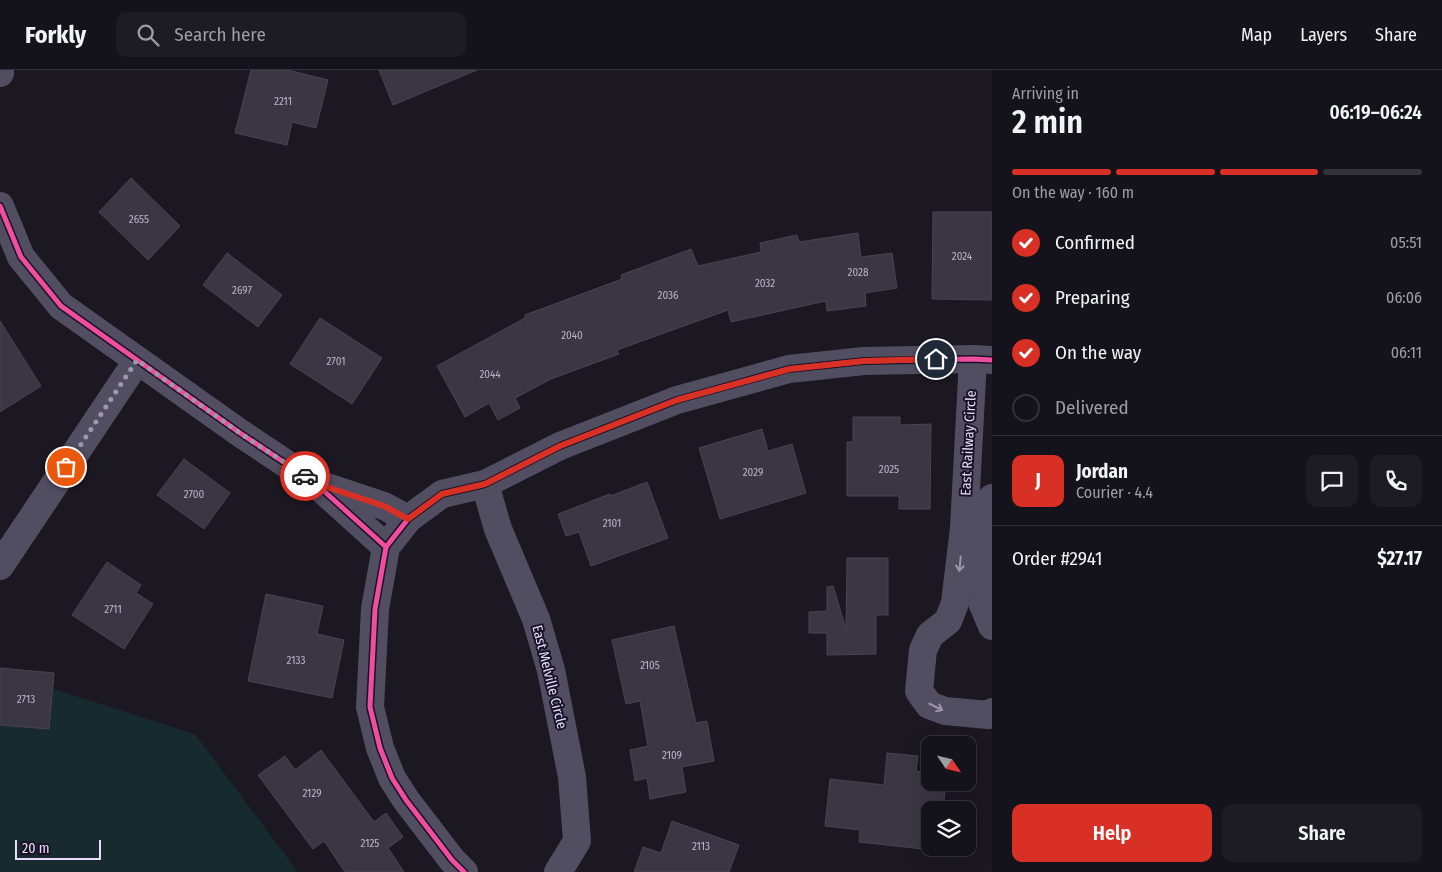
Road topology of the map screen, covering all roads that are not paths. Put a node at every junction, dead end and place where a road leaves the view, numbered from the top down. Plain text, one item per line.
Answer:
1 (0, 206) edge
2 (982, 359) edge
3 (137, 360) junction
4 (315, 483) junction
5 (485, 484) junction
6 (992, 498) edge
7 (408, 519) junction
8 (976, 529) junction
9 (386, 547) junction
10 (0, 566) edge
11 (948, 621) junction
12 (991, 625) edge
13 (992, 712) edge
14 (464, 872) edge
15 (558, 872) edge

1 - 3 street
2 - 5 street
2 - 8 street, East Railway Circle
3 - 4 street
3 - 10 street
4 - 7 street
4 - 9 street
5 - 7 street
5 - 15 street, East Melville Circle
6 - 8 street, East Railway Circle
7 - 9 street
8 -> 11 street, East Railway Circle
8 - 12 street, East Railway Circle
9 - 14 street
11 - 12 street, East Railway Circle
11 -> 13 street

